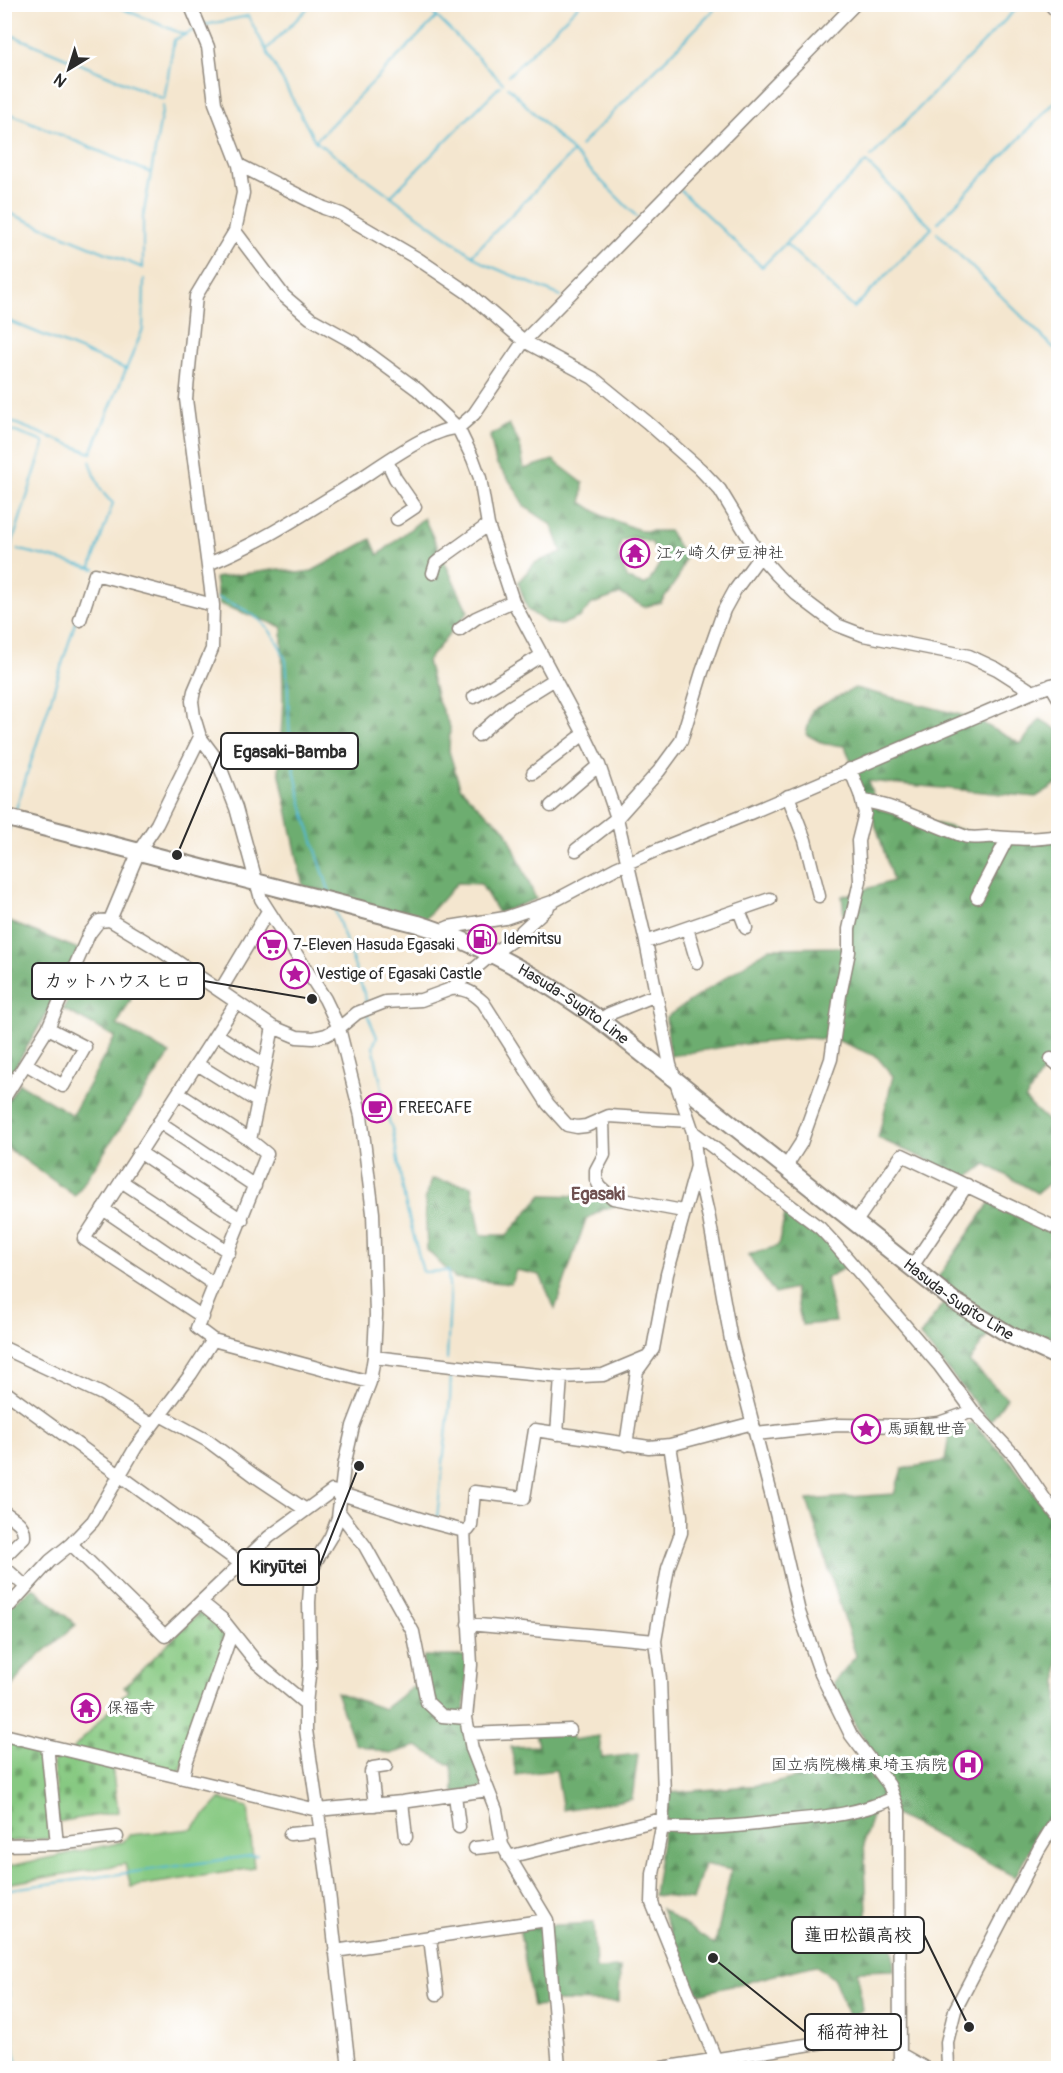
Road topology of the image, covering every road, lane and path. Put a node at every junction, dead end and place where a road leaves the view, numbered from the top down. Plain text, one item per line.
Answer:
1 (190, 4) edge
2 (855, 4) edge
3 (1050, 4) edge
4 (1059, 13) edge
5 (239, 165) junction
6 (235, 231) junction
7 (524, 341) junction
8 (458, 428) junction
9 (387, 461) junction
10 (397, 519) dead end
11 (488, 525) junction
12 (760, 556) junction
13 (208, 564) junction
14 (433, 573) dead end
15 (513, 601) junction
16 (213, 604) junction
17 (80, 620) dead end
18 (459, 630) dead end
19 (542, 655) junction
20 (555, 680) junction
21 (1055, 684) edge
22 (1033, 692) junction
23 (474, 697) dead end
24 (1059, 697) edge
25 (584, 734) junction
26 (478, 735) dead end
27 (200, 736) junction
28 (599, 765) junction
29 (850, 769) junction
30 (533, 773) dead end
31 (788, 796) junction
32 (862, 801) junction
33 (551, 806) dead end
34 (4, 817) edge
35 (617, 818) junction
36 (1059, 836) edge
37 (1007, 839) junction
38 (576, 850) dead end
39 (139, 851) junction
40 (628, 863) junction
41 (256, 881) junction
42 (819, 896) dead end
43 (977, 897) dead end
44 (770, 899) dead end
45 (552, 902) junction
46 (739, 910) junction
47 (268, 911) junction
48 (110, 920) junction
49 (687, 928) junction
50 (746, 928) dead end
51 (440, 931) junction
52 (646, 942) junction
53 (491, 955) junction
54 (698, 962) dead end
55 (451, 989) junction
56 (220, 992) junction
57 (656, 995) junction
58 (236, 1003) junction
59 (600, 1020) junction
60 (48, 1028) junction
61 (273, 1028) junction
62 (339, 1028) junction
63 (216, 1034) junction
64 (26, 1064) junction
65 (197, 1064) junction
66 (266, 1065) junction
67 (674, 1078) junction
68 (178, 1093) junction
69 (4, 1098) edge
70 (258, 1102) junction
71 (603, 1120) junction
72 (159, 1122) junction
73 (691, 1126) junction
74 (250, 1140) junction
75 (140, 1152) junction
76 (697, 1166) junction
77 (785, 1168) junction
78 (121, 1181) junction
79 (967, 1185) junction
80 (255, 1186) junction
81 (103, 1209) junction
82 (683, 1211) junction
83 (242, 1220) junction
84 (855, 1223) junction
85 (1059, 1229) edge
86 (229, 1252) junction
87 (911, 1268) junction
88 (215, 1285) junction
89 (203, 1317) junction
90 (213, 1340) junction
91 (4, 1348) edge
92 (374, 1357) junction
93 (646, 1357) junction
94 (1059, 1357) edge
95 (561, 1377) junction
96 (370, 1382) junction
97 (4, 1391) edge
98 (973, 1412) junction
99 (156, 1420) junction
100 (754, 1428) junction
101 (557, 1434) junction
102 (626, 1445) junction
103 (670, 1445) junction
104 (121, 1475) junction
105 (341, 1494) junction
106 (306, 1510) junction
107 (4, 1512) edge
108 (339, 1512) junction
109 (1059, 1516) edge
110 (464, 1532) junction
111 (71, 1544) junction
112 (6, 1553) edge
113 (240, 1563) junction
114 (4, 1568) edge
115 (26, 1587) junction
116 (201, 1602) junction
117 (4, 1605) edge
118 (468, 1624) junction
119 (232, 1632) junction
120 (655, 1641) junction
121 (306, 1704) junction
122 (466, 1718) junction
123 (570, 1730) dead end
124 (469, 1734) junction
125 (4, 1735) edge
126 (47, 1745) junction
127 (386, 1766) dead end
128 (183, 1778) junction
129 (488, 1790) junction
130 (455, 1795) junction
131 (894, 1798) junction
132 (402, 1802) junction
133 (375, 1805) junction
134 (317, 1810) junction
135 (1059, 1818) edge
136 (662, 1823) junction
137 (459, 1827) dead end
138 (290, 1834) dead end
139 (322, 1835) junction
140 (117, 1837) dead end
141 (406, 1837) dead end
142 (57, 1844) junction
143 (4, 1845) edge
144 (475, 1848) dead end
145 (505, 1851) junction
146 (547, 1920) junction
147 (430, 1938) junction
148 (335, 1951) junction
149 (437, 1994) dead end
150 (899, 2030) junction
151 (900, 2054) junction
152 (717, 2064) edge
153 (349, 2068) edge
154 (559, 2068) edge
155 (663, 2068) edge
156 (900, 2068) edge
157 (925, 2068) edge
158 (948, 2068) edge

1 - 5 street
2 - 7 street
3 - 4 street
5 - 6 street
5 - 7 street
6 - 8 street
6 - 13 street
7 - 8 street
7 - 12 street
8 - 9 street
8 - 11 street
9 - 10 street
9 - 13 street
11 - 14 street
11 - 15 street
12 - 22 street
12 - 35 street
13 - 16 street
15 - 18 street
15 - 19 street
16 - 17 street
16 - 27 street
19 - 20 street
19 - 23 street
20 - 25 street
20 - 26 street
21 - 22 street
21 - 24 street
22 - 29 street
25 - 28 street
25 - 30 street
27 - 39 street
27 - 41 street
28 - 33 street
28 - 35 street
29 - 31 street
29 - 32 street
31 - 40 street
31 - 42 street
32 - 37 street
32 - 77 street
34 - 39 main road, Hasuda-Sugito Line
35 - 38 street
35 - 40 street
36 - 37 street
37 - 43 street
39 - 41 main road, Hasuda-Sugito Line
39 - 48 street
40 - 45 street
40 - 52 street
41 - 47 street
41 - 51 main road, Hasuda-Sugito Line
44 - 46 street
45 - 51 street
45 - 53 street
46 - 49 street
46 - 50 street
47 - 56 street
47 - 62 street
48 - 56 street
48 - 60 street
49 - 52 street
49 - 54 street
51 - 53 main road, Hasuda-Sugito Line
52 - 57 street
53 - 55 street
53 - 59 main road, Hasuda-Sugito Line
55 - 62 street
55 - 71 street
56 - 58 street
57 - 59 street
57 - 67 street
58 - 61 street
58 - 63 street
59 - 67 main road, Hasuda-Sugito Line
60 - 64 street
60 - 64 street
61 - 62 street
61 - 66 street
62 - 92 street
63 - 65 street
63 - 66 street
64 - 69 street
65 - 68 street
65 - 70 street
66 - 70 street
67 - 73 street
67 - 77 main road, Hasuda-Sugito Line
68 - 72 street
68 - 74 street
70 - 74 street
71 - 73 street
71 - 82 street
72 - 75 street
72 - 80 street
73 - 76 street
73 - 98 street
74 - 80 street
75 - 78 street
75 - 83 street
76 - 82 street
76 - 100 street
77 - 84 main road, Hasuda-Sugito Line
78 - 81 street
78 - 86 street
79 - 84 street
79 - 85 street
79 - 87 street
80 - 83 street
81 - 88 street
81 - 89 street
82 - 93 street
83 - 86 street
84 - 87 main road, Hasuda-Sugito Line
86 - 88 street
87 - 94 main road, Hasuda-Sugito Line
88 - 89 street
89 - 90 street
90 - 96 street
90 - 99 street
91 - 99 street
92 - 95 street
92 - 96 street
93 - 95 street
93 - 102 street
95 - 101 street
96 - 105 street
97 - 104 street
98 - 100 street
98 - 109 street
99 - 104 street
99 - 106 street
100 - 103 street
100 - 131 street
101 - 102 street
101 - 110 street
102 - 103 street
103 - 120 street
104 - 111 street
104 - 113 street
105 - 106 street
105 - 108 street
105 - 110 street
106 - 113 street
107 - 112 street
108 - 121 street
108 - 122 street
110 - 118 street
111 - 115 street
111 - 116 street
113 - 116 street
114 - 115 street
115 - 117 street
116 - 119 street
118 - 120 street
118 - 122 street
119 - 121 street
119 - 128 street
120 - 136 street
121 - 134 street
122 - 124 street
123 - 124 street
124 - 129 street
125 - 126 street
126 - 128 street
126 - 142 street
127 - 133 street
128 - 134 street
129 - 130 street
129 - 145 street
130 - 132 street
130 - 137 street
131 - 136 street
131 - 150 street
132 - 133 street
132 - 141 street
133 - 134 street
134 - 139 street
135 - 158 street
136 - 145 street
136 - 152 street
138 - 139 street
139 - 148 street
140 - 142 street
142 - 143 street
144 - 145 street
145 - 146 street
146 - 147 street
146 - 154 street
147 - 148 street
147 - 149 street
148 - 153 street
150 - 151 street
150 - 152 street
151 - 156 street
151 - 157 street
152 - 155 street

